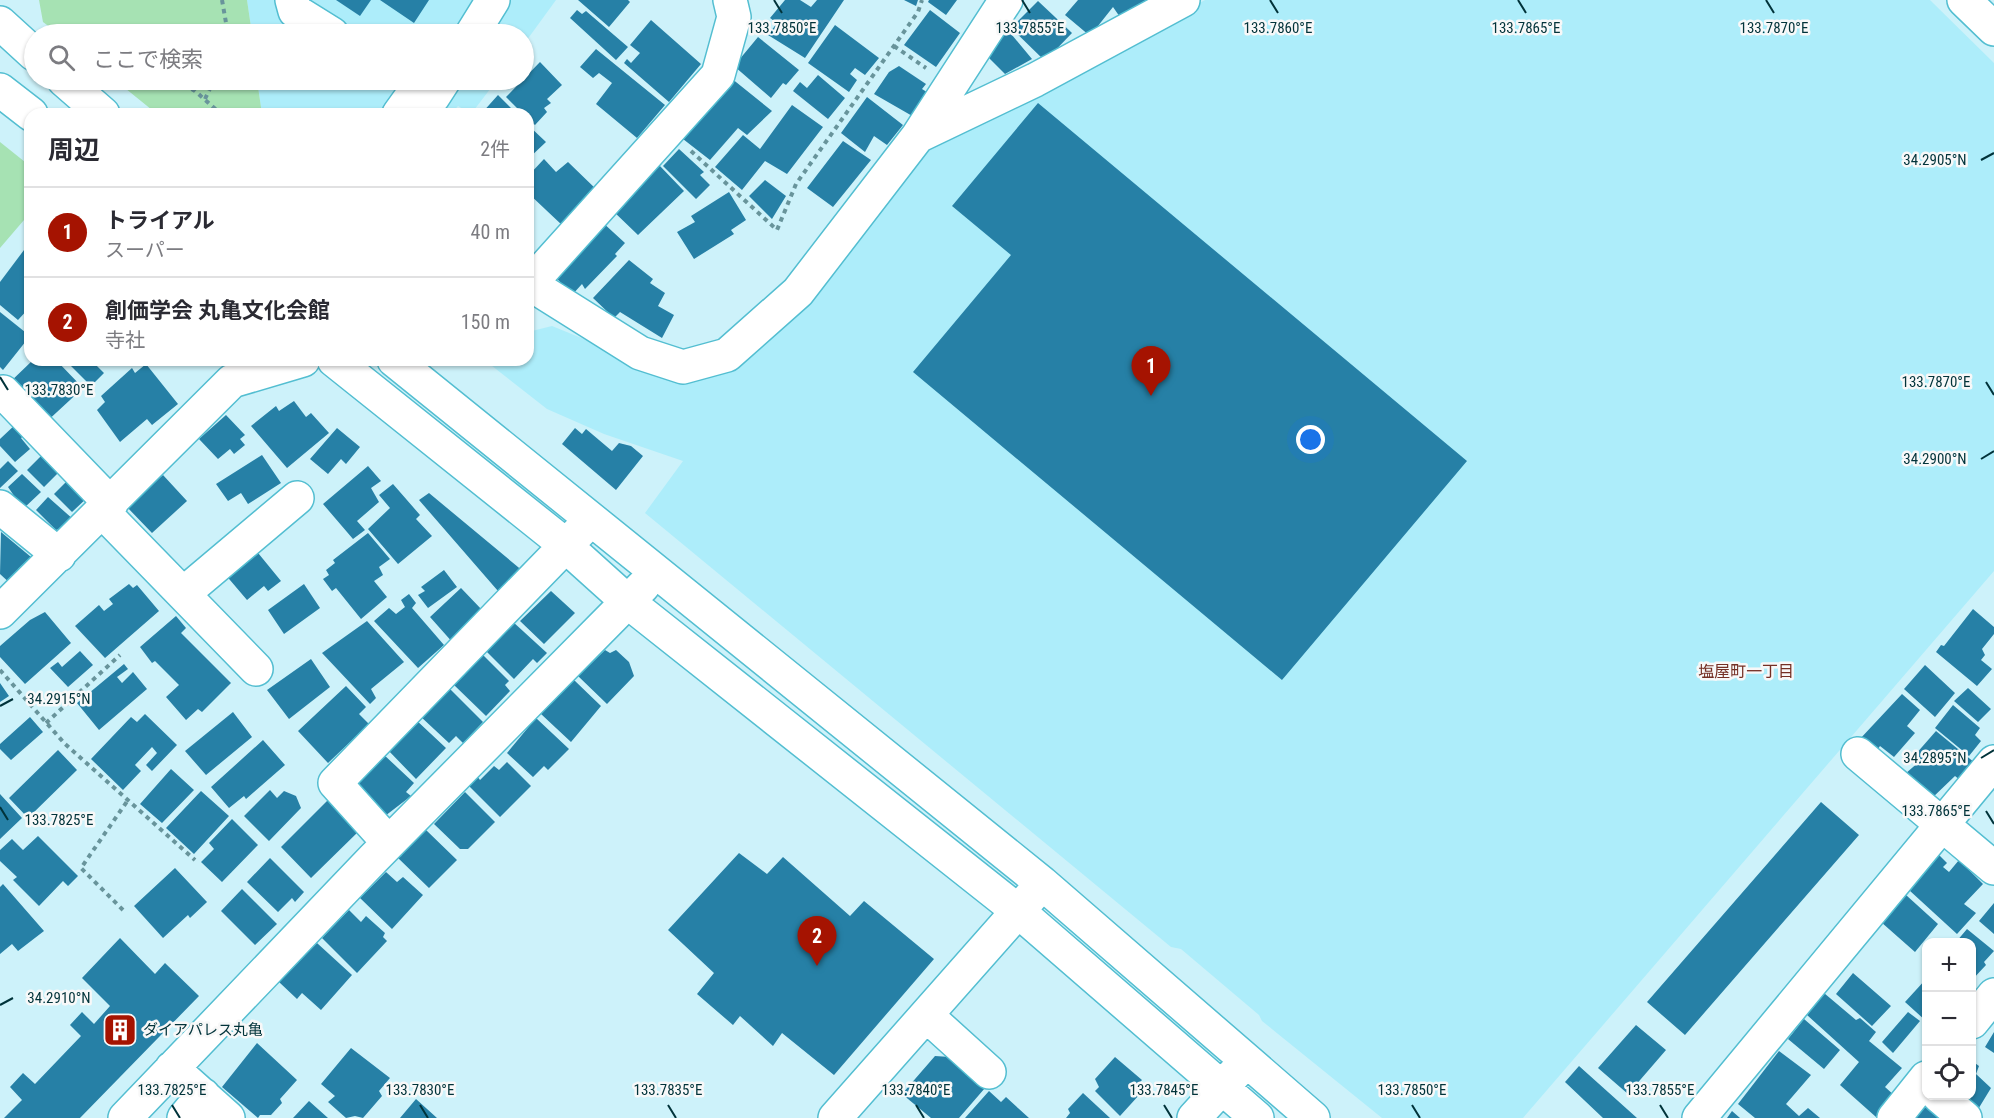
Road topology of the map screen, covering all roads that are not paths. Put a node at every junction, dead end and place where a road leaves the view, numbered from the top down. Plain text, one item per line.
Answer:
1 (292, 0) edge
2 (493, 0) edge
3 (730, 0) edge
4 (1006, 0) edge
5 (1183, 0) edge
6 (1964, 0) edge
7 (0, 23) edge
8 (316, 24) edge
9 (478, 24) edge
10 (1994, 28) edge
11 (24, 45) edge
12 (0, 90) edge
13 (75, 90) edge
14 (96, 108) edge
15 (24, 109) edge
16 (918, 136) junction
17 (534, 279) edge
18 (534, 288) edge
19 (283, 366) edge
20 (341, 366) edge
21 (402, 366) edge
22 (3, 392) dead end
23 (297, 498) dead end
24 (0, 507) edge
25 (107, 508) junction
26 (593, 518) junction
27 (566, 546) junction
28 (59, 555) junction
29 (658, 570) junction
30 (183, 594) junction
31 (628, 602) junction
32 (0, 612) edge
33 (256, 669) dead end
34 (1858, 753) dead end
35 (1994, 762) edge
36 (1943, 823) junction
37 (389, 843) junction
38 (1994, 868) edge
39 (1042, 883) junction
40 (1018, 911) junction
41 (1994, 995) edge
42 (927, 1015) junction
43 (1976, 1017) edge
44 (1247, 1060) junction
45 (172, 1068) junction
46 (989, 1072) dead end
47 (1221, 1088) junction
48 (1922, 1092) edge
49 (1945, 1100) edge
50 (193, 1107) edge
51 (125, 1118) edge
52 (228, 1118) edge
53 (836, 1118) edge
54 (1194, 1118) edge
55 (1257, 1118) edge
56 (1313, 1118) edge
57 (1698, 1118) edge
58 (1894, 1118) edge
59 (1965, 1118) edge

1 - 8 street
2 - 9 street
3 - 17 street
4 - 16 street
5 - 16 street
6 - 10 street
7 - 11 street
12 - 15 street
13 - 14 street
16 - 18 street
19 - 25 street
20 - 27 street
21 - 26 street
22 - 25 street
23 - 30 street
24 - 28 street
25 - 28 street
25 - 30 street
26 - 27 street
26 - 29 street
27 - 31 street
27 - 37 street
28 - 32 street
29 - 31 street
29 - 39 street
30 - 33 street
31 - 37 street
31 - 40 street
34 - 36 street
35 - 36 street
36 - 38 street
36 - 57 street
37 - 45 street
39 - 40 street
39 - 44 street
40 - 42 street
40 - 47 street
41 - 43 street
42 - 46 street
42 - 53 street
44 - 47 street
44 - 56 street
45 - 50 street
45 - 51 street
47 - 54 street
47 - 55 street
48 - 58 street
49 - 59 street
50 - 52 street

